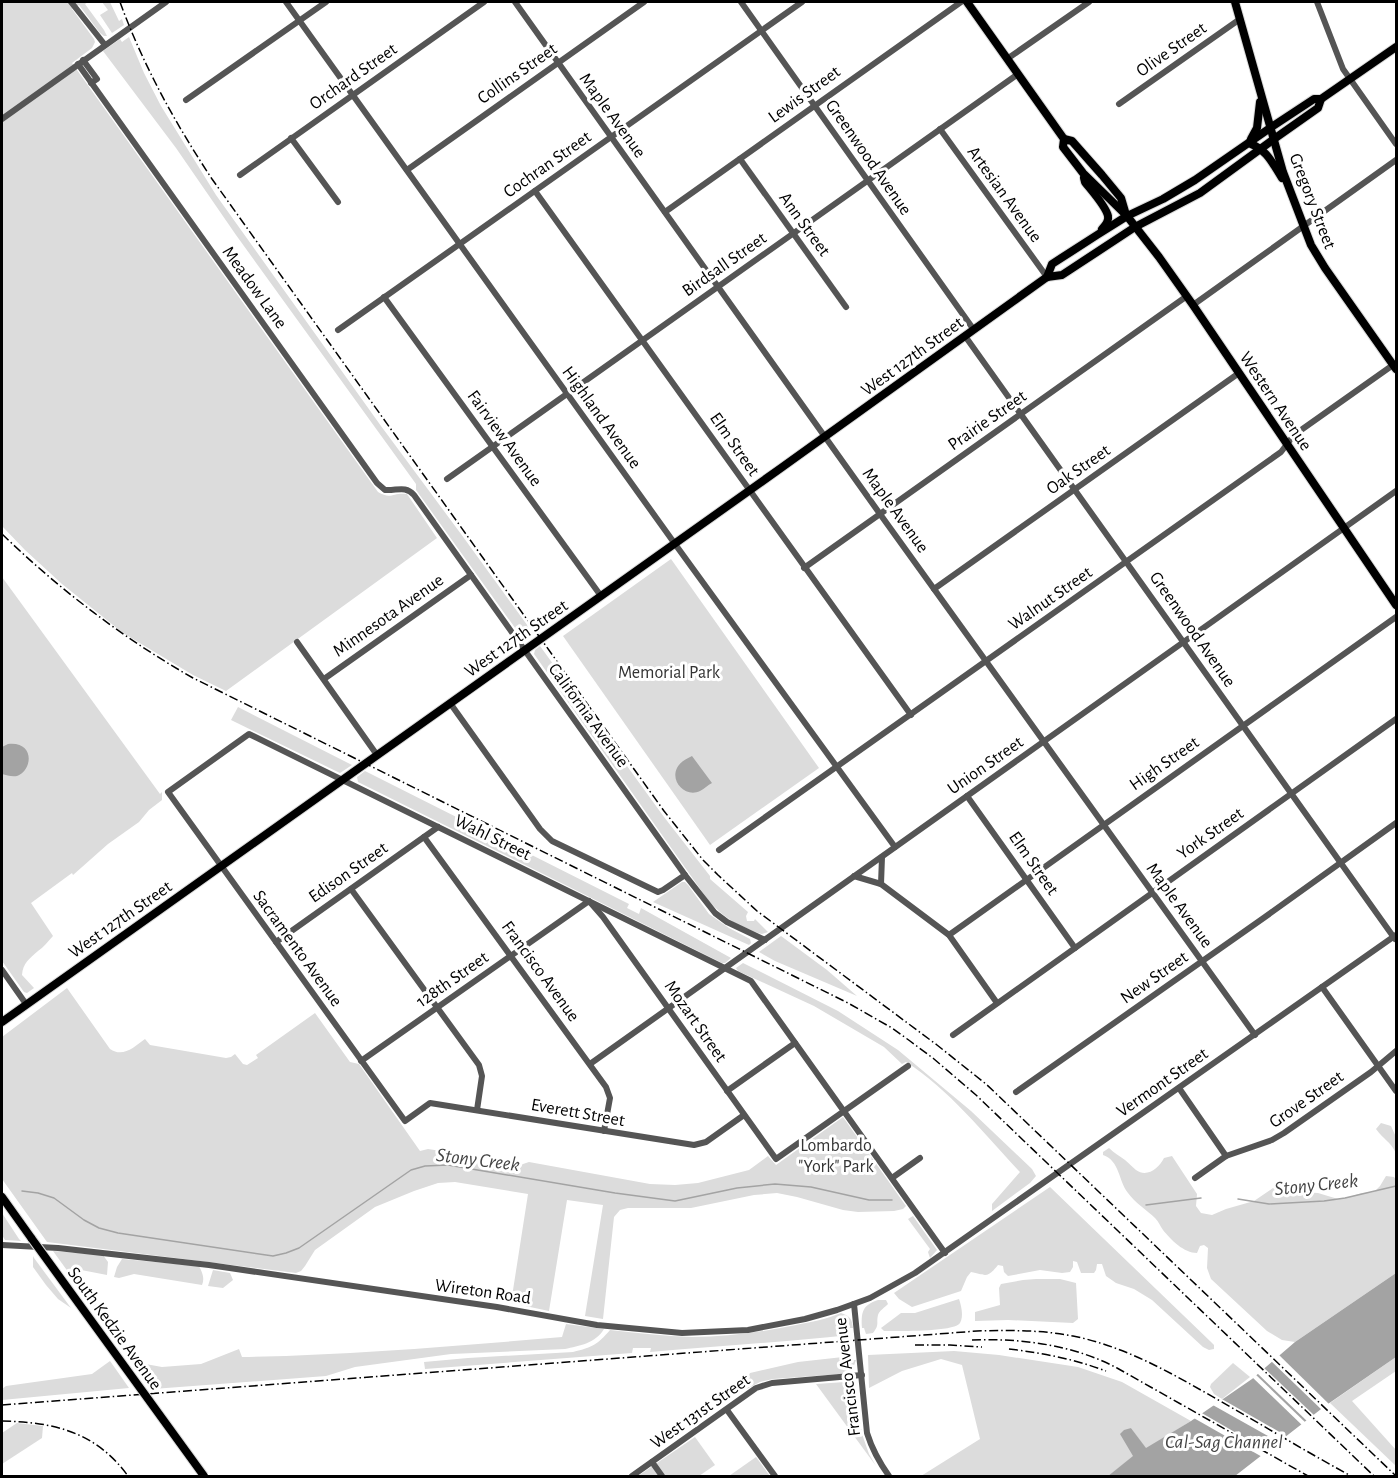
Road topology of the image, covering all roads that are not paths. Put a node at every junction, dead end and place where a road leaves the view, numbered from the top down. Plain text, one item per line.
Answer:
1 (71, 2) edge
2 (166, 2) edge
3 (286, 2) edge
4 (326, 2) edge
5 (484, 2) edge
6 (515, 2) edge
7 (644, 2) edge
8 (741, 2) edge
9 (802, 2) edge
10 (961, 2) edge
11 (966, 2) edge
12 (1089, 2) edge
13 (1235, 2) edge
14 (1317, 2) edge
15 (1240, 19) junction
16 (300, 20) junction
17 (761, 30) junction
18 (105, 45) junction
19 (1396, 47) edge
20 (1007, 59) junction
21 (81, 62) junction
22 (558, 62) junction
23 (1018, 74) junction
24 (1350, 80) junction
25 (1261, 93) junction
26 (353, 94) junction
27 (1322, 99) junction
28 (186, 100) dead end
29 (1119, 104) dead end
30 (814, 106) junction
31 (2, 119) edge
32 (1270, 128) junction
33 (940, 129) junction
34 (611, 137) junction
35 (291, 138) junction
36 (1064, 139) junction
37 (1274, 139) junction
38 (1249, 143) junction
39 (1396, 144) edge
40 (1261, 148) junction
41 (740, 159) junction
42 (1396, 160) edge
43 (407, 170) junction
44 (1083, 173) junction
45 (240, 175) dead end
46 (868, 180) junction
47 (1288, 186) junction
48 (535, 190) junction
49 (338, 202) dead end
50 (665, 212) junction
51 (1127, 216) junction
52 (1303, 226) junction
53 (1135, 227) junction
54 (793, 233) junction
55 (1097, 235) junction
56 (460, 244) junction
57 (1047, 277) junction
58 (718, 287) junction
59 (1187, 296) junction
60 (384, 297) junction
61 (1193, 305) junction
62 (846, 307) dead end
63 (338, 330) dead end
64 (974, 330) junction
65 (965, 336) junction
66 (643, 340) junction
67 (1395, 367) edge
68 (1239, 373) junction
69 (567, 394) junction
70 (1021, 414) junction
71 (825, 437) junction
72 (1287, 444) junction
73 (493, 447) junction
74 (447, 479) dead end
75 (405, 489) joint
76 (1075, 490) junction
77 (750, 491) junction
78 (1396, 491) edge
79 (880, 514) junction
80 (1344, 528) junction
81 (675, 544) junction
82 (1127, 562) junction
83 (804, 568) junction
84 (471, 574) junction
85 (934, 589) junction
86 (601, 596) junction
87 (1396, 605) edge
88 (1396, 617) edge
89 (297, 642) dead end
90 (1184, 642) junction
91 (525, 650) junction
92 (986, 661) junction
93 (324, 679) junction
94 (450, 704) junction
95 (911, 715) junction
96 (1396, 719) edge
97 (1243, 726) junction
98 (1044, 741) junction
99 (377, 755) junction
100 (837, 767) junction
101 (342, 780) junction
102 (168, 792) joint
103 (1292, 793) junction
104 (967, 796) junction
105 (1396, 823) edge
106 (1104, 824) junction
107 (438, 827) junction
108 (424, 837) junction
109 (896, 847) junction
110 (719, 850) dead end
111 (882, 857) junction
112 (1341, 862) junction
113 (221, 866) junction
114 (685, 875) junction
115 (854, 876) junction
116 (1027, 879) junction
117 (881, 884) junction
118 (351, 889) junction
119 (1152, 893) junction
120 (589, 901) junction
121 (949, 935) junction
122 (1396, 938) edge
123 (765, 940) junction
124 (276, 942) junction
125 (1075, 948) junction
126 (511, 955) junction
127 (1202, 961) junction
128 (724, 969) junction
129 (2, 970) edge
130 (1322, 987) junction
131 (997, 1003) junction
132 (26, 1004) junction
133 (437, 1008) junction
134 (668, 1008) junction
135 (2, 1022) edge
136 (953, 1035) dead end
137 (1255, 1035) junction
138 (795, 1043) junction
139 (1396, 1051) edge
140 (361, 1061) junction
141 (590, 1064) junction
142 (1378, 1065) junction
143 (908, 1066) dead end
144 (1179, 1088) junction
145 (727, 1091) junction
146 (1396, 1091) edge
147 (1016, 1092) dead end
148 (477, 1110) junction
149 (844, 1111) junction
150 (744, 1115) junction
151 (405, 1121) joint
152 (604, 1131) junction
153 (1227, 1156) junction
154 (920, 1158) dead end
155 (892, 1178) junction
156 (1195, 1178) dead end
157 (2, 1197) edge
158 (2, 1245) edge
159 (945, 1253) junction
160 (854, 1304) junction
161 (862, 1375) junction
162 (727, 1410) junction
163 (652, 1462) junction
164 (204, 1476) edge
165 (632, 1476) edge
166 (662, 1476) edge
167 (776, 1476) edge
168 (889, 1476) edge

1 - 18 street
2 - 18 street
3 - 16 street, Highland Avenue
4 - 16 street
5 - 26 street, Orchard Street
6 - 22 street, Maple Avenue
7 - 22 street, Collins Street
8 - 17 street, Greenwood Avenue
9 - 17 street, Cochran Street
10 - 30 street, Lewis Street
11 - 20 main road, Western Avenue
12 - 20 street
13 - 15 main road, Gregory Street
14 - 24 street
15 - 25 main road, Gregory Street
15 - 29 street, Olive Street
16 - 26 street, Highland Avenue
16 - 28 street
17 - 30 street, Greenwood Avenue
17 - 34 street, Cochran Street
18 - 21 street
19 - 24 main road, West 127th Street
20 - 23 main road, Western Avenue
21 - 31 street
21 - 75 street, Meadow Lane
22 - 34 street, Maple Avenue
22 - 43 street, Collins Street
23 - 33 street, Birdsall Street
23 - 36 main road, Western Avenue
24 - 27 main road, West 127th Street
24 - 39 street
25 - 32 main road, Gregory Street
25 - 38 main road
26 - 35 street, Orchard Street
26 - 43 street, Highland Avenue
27 - 32 main road, West 127th Street
27 - 37 main road, West 127th Street
30 - 41 street, Lewis Street
30 - 46 street, Greenwood Avenue
32 - 37 main road, Gregory Street
32 - 38 main road, West 127th Street
33 - 46 street, Birdsall Street
33 - 57 street, Artesian Avenue
34 - 48 street, Cochran Street
34 - 50 street, Maple Avenue
35 - 45 street, Orchard Street
35 - 49 street
36 - 44 main road, Western Avenue
36 - 51 main road, Western Avenue
37 - 40 main road, West 127th Street
37 - 47 main road, Gregory Street
38 - 40 main road
38 - 51 main road, West 127th Street
40 - 47 main road
40 - 53 main road, West 127th Street
41 - 50 street, Lewis Street
41 - 54 street, Ann Street
42 - 52 street
43 - 56 street, Highland Avenue
44 - 51 main road, Western Avenue
44 - 55 main road
46 - 54 street, Birdsall Street
46 - 64 street, Greenwood Avenue
47 - 52 main road, Gregory Street
48 - 56 street, Cochran Street
48 - 66 street, Elm Street
50 - 58 street, Maple Avenue
51 - 53 main road, Western Avenue
51 - 55 main road, West 127th Street
52 - 61 street
52 - 67 main road, Gregory Street
53 - 57 main road, West 127th Street
53 - 59 main road, Western Avenue
54 - 58 street, Birdsall Street
54 - 62 street, Ann Street
55 - 57 main road, West 127th Street
56 - 60 street, Cochran Street
56 - 69 street, Highland Avenue
57 - 64 main road, West 127th Street
58 - 66 street, Birdsall Street
58 - 71 street, Maple Avenue
59 - 61 main road, Western Avenue
59 - 70 street, Prairie Street
60 - 63 street, Cochran Street
60 - 73 street, Fairview Avenue
61 - 68 main road, Western Avenue
64 - 65 main road, West 127th Street
65 - 70 street, Greenwood Avenue
65 - 71 main road, West 127th Street
66 - 69 street, Birdsall Street
66 - 77 street, Elm Street
67 - 72 street, Walnut Street
68 - 72 main road, Western Avenue
68 - 76 street, Oak Street
69 - 73 street, Birdsall Street
69 - 81 street, Highland Avenue
70 - 76 street, Greenwood Avenue
70 - 79 street, Prairie Street
71 - 77 main road, West 127th Street
71 - 79 street, Maple Avenue
72 - 80 main road, Western Avenue
72 - 82 street, Walnut Street
73 - 74 street, Birdsall Street
73 - 86 street, Fairview Avenue
75 - 84 street, California Avenue
76 - 82 street, Greenwood Avenue
76 - 85 street, Oak Street
77 - 81 main road, West 127th Street
77 - 83 street, Elm Street
78 - 80 street, Union Street
79 - 83 street, Prairie Street
79 - 85 street, Maple Avenue
80 - 87 main road, Western Avenue
80 - 90 street, Union Street
81 - 86 main road, West 127th Street
81 - 100 street, Highland Avenue
82 - 90 street, Greenwood Avenue
82 - 92 street, Walnut Street
83 - 95 street, Elm Street
84 - 91 street, California Avenue
84 - 93 street, Minnesota Avenue
85 - 92 street, Maple Avenue
86 - 91 main road, West 127th Street
88 - 97 street, High Street
89 - 93 street
90 - 97 street, Greenwood Avenue
90 - 98 street, Union Street
91 - 94 main road, West 127th Street
91 - 114 street, California Avenue
92 - 95 street, Walnut Street
92 - 98 street, Maple Avenue
93 - 99 street
94 - 99 main road, West 127th Street
94 - 114 street
95 - 100 street, Walnut Street
96 - 103 street, York Street
97 - 103 street, Greenwood Avenue
97 - 106 street, High Street
98 - 104 street, Union Street
98 - 106 street, Maple Avenue
99 - 101 main road, West 127th Street
100 - 109 street, Highland Avenue
100 - 110 street, Walnut Street
101 - 102 street, Wahl Street
101 - 107 street, Wahl Street
101 - 113 main road, West 127th Street
102 - 113 street, Sacramento Avenue
103 - 112 street, Greenwood Avenue
103 - 119 street, York Street
104 - 109 street, Union Street
104 - 116 street, Elm Street
105 - 112 street, New Street
106 - 116 street, High Street
106 - 119 street, Maple Avenue
107 - 108 street, Edison Street
107 - 120 street, Wahl Street
108 - 118 street, Edison Street
108 - 126 street, Francisco Avenue
109 - 111 street, Union Street
111 - 115 street, Union Street
111 - 117 street
112 - 122 street, Greenwood Avenue
112 - 127 street, New Street
113 - 124 street, Sacramento Avenue
113 - 132 main road, West 127th Street
114 - 123 street, California Avenue
115 - 117 street
115 - 123 street, Union Street
116 - 121 street, High Street
116 - 125 street, Elm Street
117 - 121 street
118 - 124 street, Edison Street
118 - 133 street
119 - 125 street, York Street
119 - 127 street, Maple Avenue
120 - 126 street, 128th Street
120 - 128 street, Wahl Street
120 - 134 street, Mozart Street
121 - 131 street
122 - 130 street, Vermont Street
123 - 128 street, Union Street
124 - 140 street, Sacramento Avenue
125 - 131 street, York Street
126 - 133 street, 128th Street
126 - 141 street, Francisco Avenue
127 - 137 street, Maple Avenue
127 - 147 street, New Street
128 - 134 street, Union Street
128 - 138 street
129 - 132 street
130 - 137 street, Vermont Street
130 - 142 street
131 - 136 street, York Street
132 - 135 main road, West 127th Street
133 - 140 street, 128th Street
133 - 148 street
134 - 141 street, Union Street
134 - 145 street, Mozart Street
137 - 144 street, Vermont Street
138 - 145 street
138 - 149 street
139 - 142 street, Grove Street
140 - 151 street, Sacramento Avenue
141 - 152 street, Francisco Avenue
142 - 146 street
142 - 153 street, Grove Street
143 - 149 street
144 - 153 street
144 - 159 street, Vermont Street
145 - 150 street, Mozart Street
148 - 151 street, Everett Street
148 - 152 street, Everett Street
149 - 150 street, Mozart Street
149 - 155 street
150 - 152 street, Everett Street
153 - 156 street, Grove Street
154 - 155 street
155 - 159 street
157 - 164 main road, South Kedzie Avenue, bridge
158 - 160 street, Wireton Road
159 - 160 street, Wireton Road
160 - 161 street, Francisco Avenue
161 - 162 street, West 131st Street
161 - 168 street, Francisco Avenue
162 - 163 street, West 131st Street
162 - 167 street
163 - 165 street, West 131st Street
163 - 166 street

